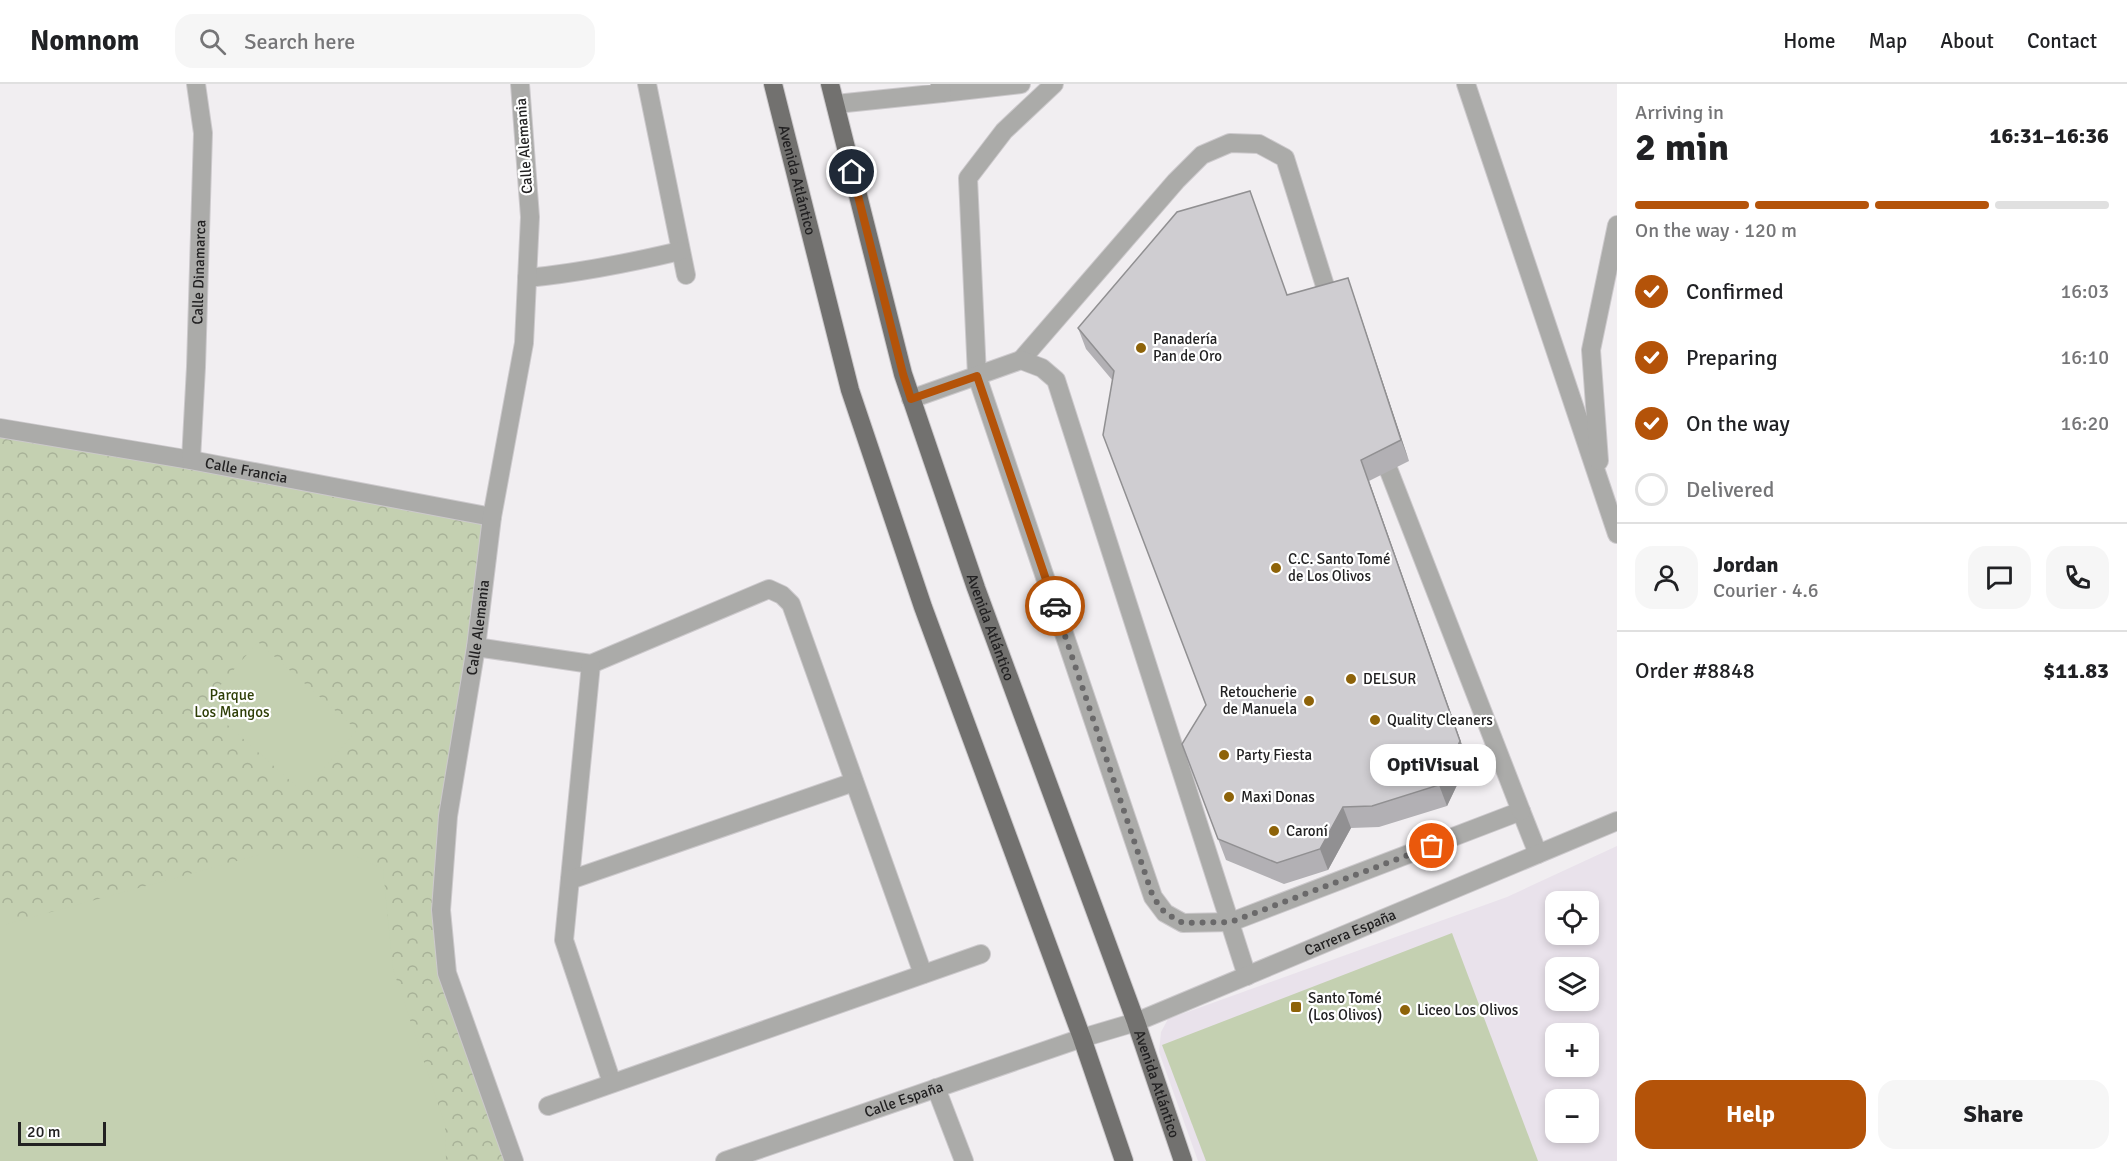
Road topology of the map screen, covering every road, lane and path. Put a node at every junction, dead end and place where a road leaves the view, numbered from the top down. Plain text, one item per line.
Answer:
1 (196, 84) edge
2 (520, 84) edge
3 (647, 84) edge
4 (773, 84) edge
5 (831, 84) edge
6 (1021, 84) edge
7 (1054, 84) edge
8 (1466, 84) edge
9 (998, 86) edge
10 (941, 88) edge
11 (836, 104) junction
12 (1617, 225) edge
13 (680, 251) junction
14 (686, 275) dead end
15 (527, 278) junction
16 (1331, 305) edge
17 (1021, 360) junction
18 (977, 376) junction
19 (911, 399) junction
20 (0, 428) edge
21 (191, 460) junction
22 (1389, 471) dead end
23 (1600, 487) junction
24 (492, 518) junction
25 (1617, 534) edge
26 (476, 647) junction
27 (591, 664) junction
28 (854, 782) junction
29 (1521, 811) junction
30 (1617, 821) edge
31 (1538, 854) junction
32 (570, 880) junction
33 (1231, 922) junction
34 (981, 954) dead end
35 (923, 974) junction
36 (1247, 976) junction
37 (1136, 1022) junction
38 (1082, 1038) junction
39 (612, 1083) junction
40 (936, 1088) junction
41 (548, 1106) dead end
42 (514, 1161) edge
43 (725, 1161) edge
44 (964, 1161) edge
45 (1124, 1161) edge
46 (1183, 1161) edge

1 - 21 street, Calle Dinamarca
2 - 15 street, Calle Alemania
3 - 13 street
4 - 38 main road, Avenida Atlántico
5 - 11 main road, Avenida Atlántico
6 - 9 street
7 - 18 street
8 - 23 street
9 - 10 street
10 - 11 street
11 - 19 main road, Avenida Atlántico
12 - 23 street
13 - 14 street
13 - 15 street
15 - 24 street, Calle Alemania
16 - 17 street
17 - 18 street
17 - 33 street
18 - 19 street
18 - 33 street
19 - 37 main road, Avenida Atlántico
20 - 21 street, Calle Francia
21 - 24 street, Calle Francia
22 - 29 street
23 - 25 street
24 - 26 street, Calle Alemania
26 - 27 street
26 - 42 street, Calle Alemania
27 - 28 street
27 - 32 street
28 - 32 street
28 - 35 street
29 - 31 street
29 - 33 street
30 - 31 street, Carrera España
31 - 36 street, Carrera España
32 - 39 street
33 - 36 street
34 - 35 street
35 - 39 street
36 - 37 street, Carrera España
37 - 38 street, Carrera España
37 - 46 main road, Avenida Atlántico
38 - 40 street, Calle España
38 - 45 main road, Avenida Atlántico
39 - 41 street
40 - 43 street, Calle España
40 - 44 street

